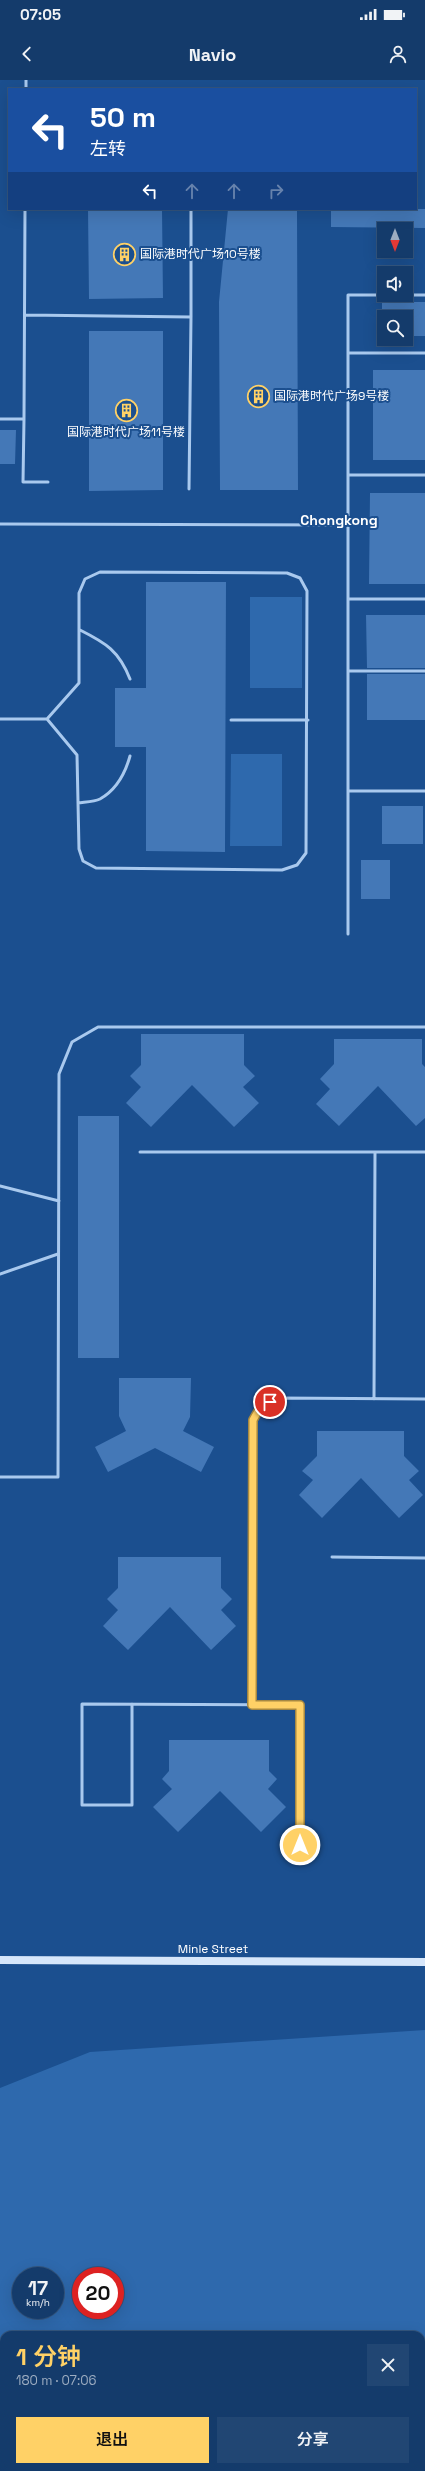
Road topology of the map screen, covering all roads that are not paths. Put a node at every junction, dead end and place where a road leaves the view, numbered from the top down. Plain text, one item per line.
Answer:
1 (25, 210) edge
2 (191, 210) edge
3 (425, 295) edge
4 (25, 315) junction
5 (191, 317) junction
6 (348, 353) junction
7 (425, 353) edge
8 (0, 418) edge
9 (24, 419) junction
10 (348, 475) junction
11 (425, 475) edge
12 (48, 482) dead end
13 (189, 489) dead end
14 (0, 524) edge
15 (348, 525) junction
16 (348, 599) junction
17 (425, 599) edge
18 (80, 630) junction
19 (348, 671) junction
20 (425, 671) edge
21 (130, 679) dead end
22 (0, 719) edge
23 (47, 719) junction
24 (231, 720) dead end
25 (308, 720) junction
26 (130, 756) dead end
27 (348, 791) junction
28 (425, 791) edge
29 (78, 803) junction
30 (348, 934) dead end
31 (425, 1027) edge
32 (140, 1152) dead end
33 (375, 1152) junction
34 (425, 1152) edge
35 (0, 1186) edge
36 (59, 1202) junction
37 (58, 1254) junction
38 (0, 1274) edge
39 (374, 1399) junction
40 (425, 1399) edge
41 (0, 1477) edge
42 (332, 1557) dead end
43 (425, 1558) edge
44 (132, 1704) junction
45 (252, 1705) junction
46 (300, 1845) dead end
47 (0, 1960) edge
48 (425, 1962) edge

1 - 4 lane
2 - 5 lane
3 - 6 lane
4 - 5 lane
4 - 9 lane
5 - 13 lane
6 - 7 lane
6 - 10 lane
8 - 9 lane
9 - 12 lane
10 - 11 lane
10 - 15 lane
14 - 15 lane
15 - 16 lane
16 - 17 lane
16 - 19 lane
18 - 21 lane
18 - 23 lane
18 - 25 lane
19 - 20 lane
19 - 27 lane
22 - 23 lane
23 - 29 lane
24 - 25 lane
25 - 29 lane
26 - 29 lane
27 - 28 lane
27 - 30 lane
31 - 36 lane
32 - 33 lane
33 - 34 lane
33 - 39 lane
35 - 36 lane
36 - 37 lane
37 - 38 lane
37 - 41 lane
39 - 40 lane
39 - 45 lane
42 - 43 lane
44 - 44 lane
44 - 45 lane
45 - 46 lane
47 - 48 street, Minle Street

